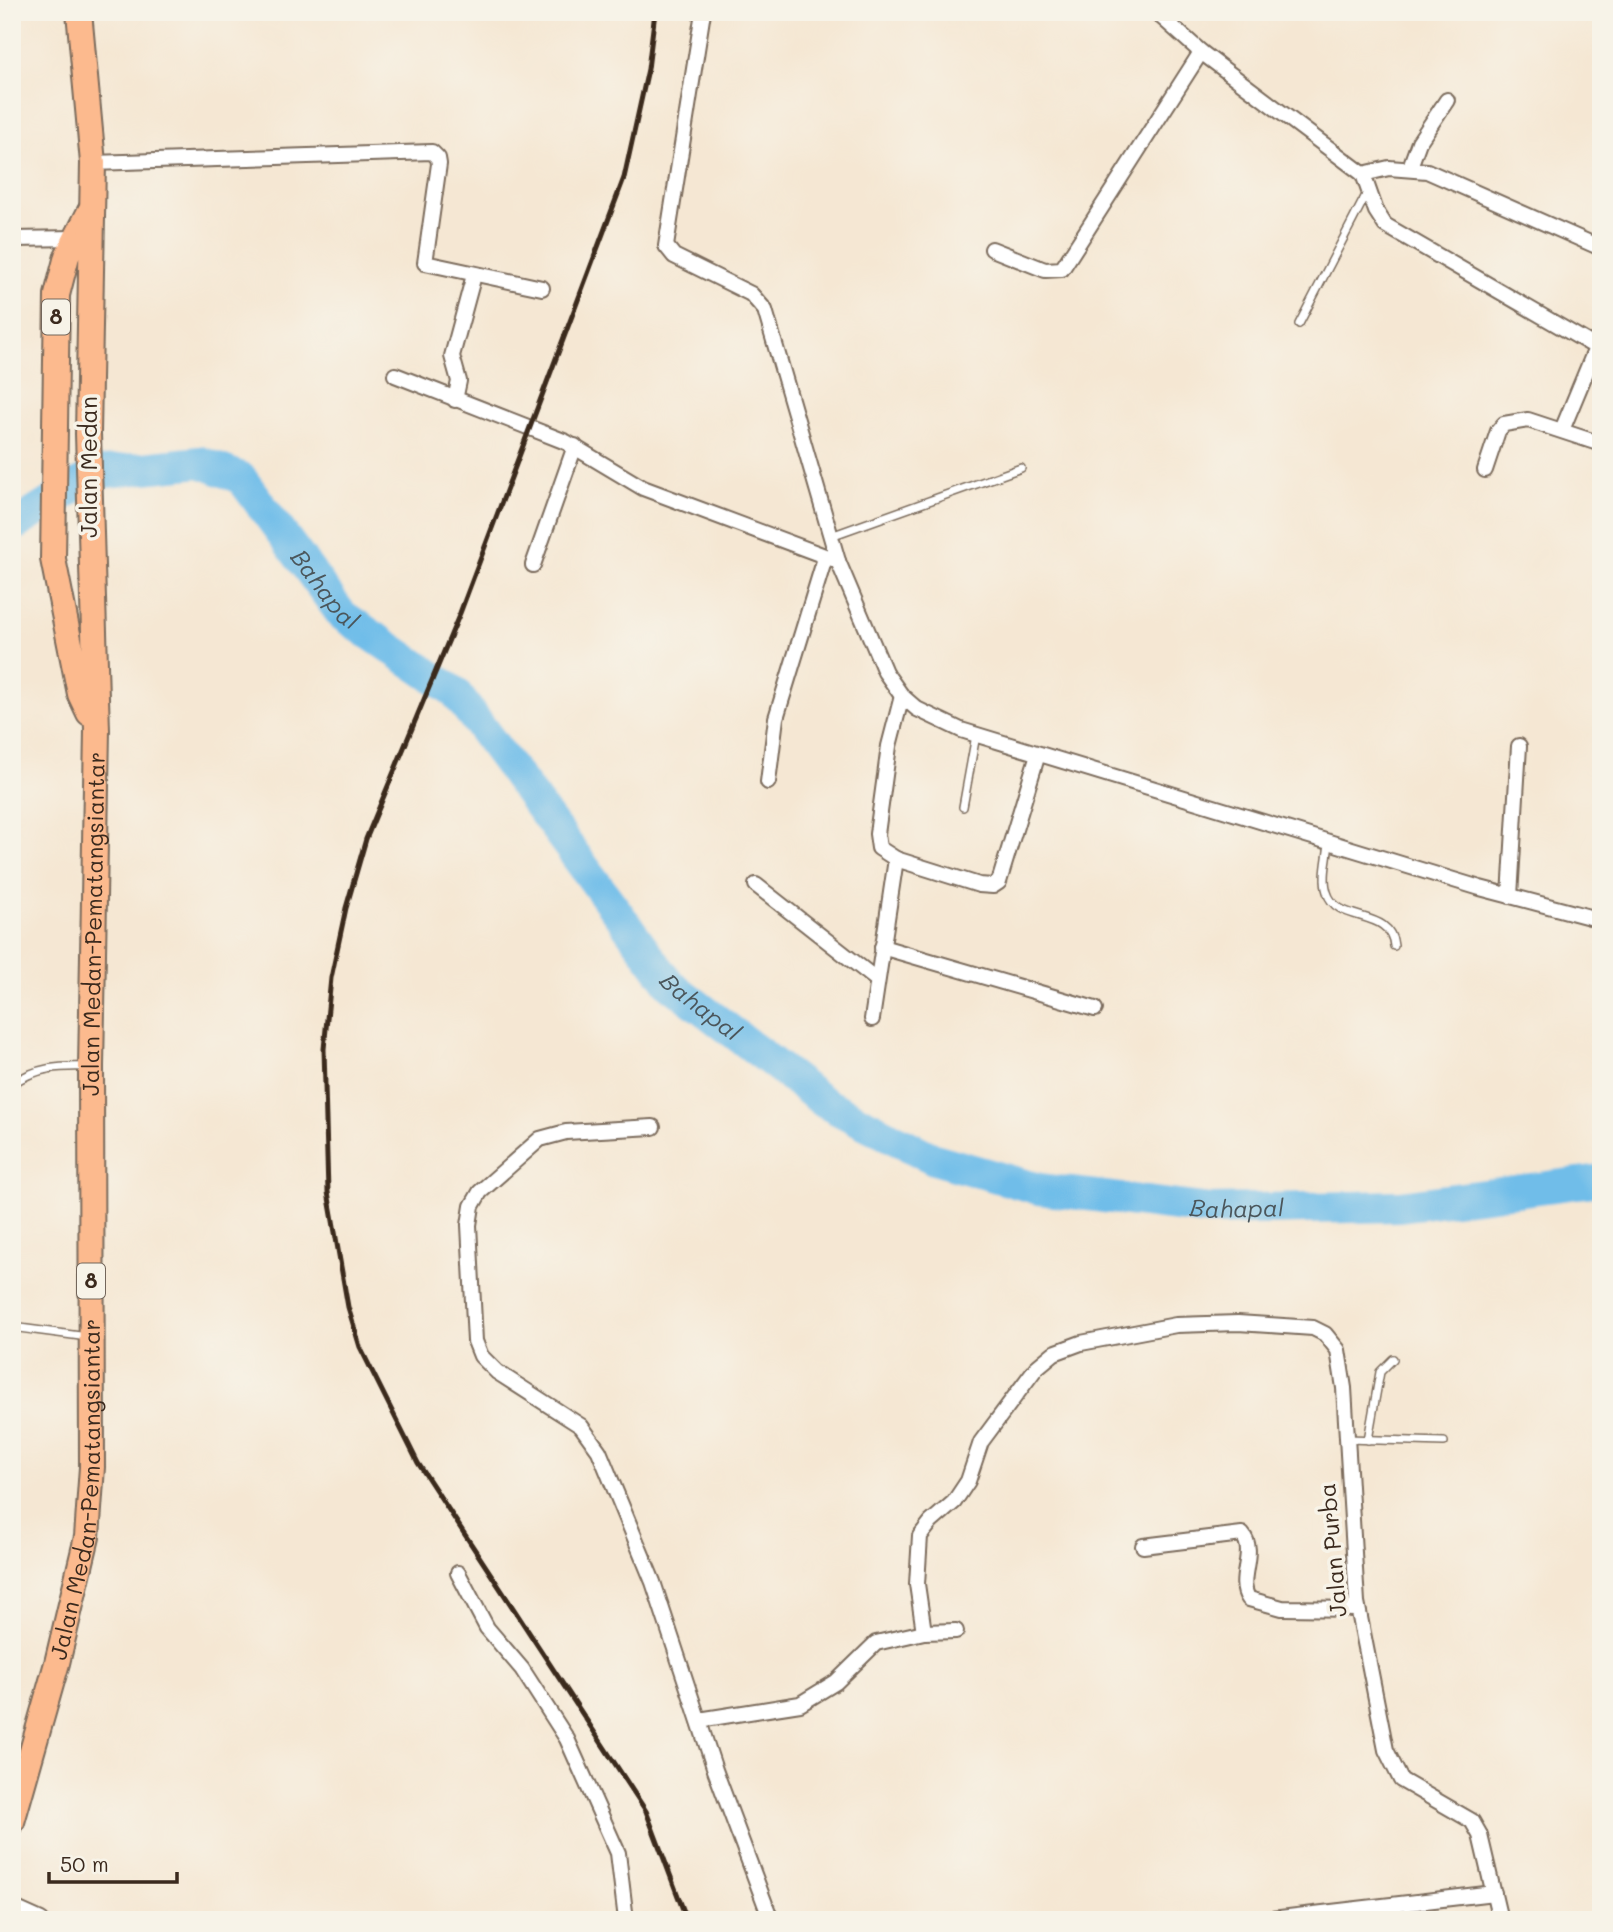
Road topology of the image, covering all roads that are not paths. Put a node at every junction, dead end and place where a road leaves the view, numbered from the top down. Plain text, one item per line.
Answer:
1 (79, 12) edge
2 (703, 12) edge
3 (1156, 12) edge
4 (1201, 52) junction
5 (1447, 100) dead end
6 (93, 163) junction
7 (1410, 167) junction
8 (1363, 174) junction
9 (1367, 192) junction
10 (93, 205) junction
11 (12, 239) edge
12 (76, 239) junction
13 (1601, 248) edge
14 (992, 249) dead end
15 (474, 275) junction
16 (542, 288) dead end
17 (1299, 324) dead end
18 (1599, 344) edge
19 (395, 375) dead end
20 (455, 400) junction
21 (1562, 430) junction
22 (1601, 444) edge
23 (575, 446) junction
24 (1021, 468) dead end
25 (1485, 470) dead end
26 (831, 536) junction
27 (831, 560) junction
28 (533, 565) dead end
29 (902, 696) junction
30 (97, 730) junction
31 (976, 735) junction
32 (1519, 746) dead end
33 (1038, 754) junction
34 (768, 782) dead end
35 (963, 807) dead end
36 (1330, 842) junction
37 (896, 859) junction
38 (756, 885) dead end
39 (1510, 896) junction
40 (1601, 919) edge
41 (1394, 946) dead end
42 (882, 947) junction
43 (877, 980) junction
44 (1095, 1009) dead end
45 (872, 1018) dead end
46 (91, 1067) junction
47 (12, 1084) edge
48 (653, 1127) dead end
49 (12, 1327) edge
50 (91, 1337) junction
51 (1393, 1359) dead end
52 (1347, 1439) junction
53 (1368, 1440) junction
54 (1444, 1442) dead end
55 (1143, 1546) dead end
56 (458, 1573) dead end
57 (1358, 1609) junction
58 (956, 1631) dead end
59 (924, 1632) junction
60 (699, 1720) junction
61 (12, 1822) edge
62 (1494, 1893) junction
63 (12, 1908) edge
64 (41, 1920) edge
65 (626, 1920) edge
66 (771, 1920) edge
67 (1262, 1920) edge
68 (1500, 1920) edge

1 - 6 highway, 8
2 - 26 street
3 - 4 street
4 - 8 street
4 - 14 street
5 - 7 street
6 - 10 highway, 8
6 - 15 street
7 - 8 street
7 - 13 street
8 - 9 street
9 - 17 lane
9 - 18 street
10 - 12 highway, 8
10 - 30 highway, Jalan Medan / 8
11 - 12 street
12 - 30 highway, 8
15 - 16 street
15 - 20 street
18 - 21 street
19 - 20 street
20 - 23 street
21 - 22 street
21 - 25 street
23 - 27 street
23 - 28 street
24 - 26 lane
26 - 27 street
27 - 29 street
27 - 34 street
29 - 31 street
29 - 37 street
30 - 46 highway, Jalan Medan-Pematangsiantar / 8
31 - 33 street
31 - 35 lane
32 - 39 street
33 - 36 street
33 - 37 street
36 - 39 street
36 - 41 lane
37 - 42 street
38 - 43 street
39 - 40 street
42 - 43 street
42 - 44 street
43 - 45 street
46 - 47 lane
46 - 50 highway, Jalan Medan-Pematangsiantar / 8
48 - 60 street
49 - 50 lane
50 - 61 highway, Jalan Medan-Pematangsiantar / 8
51 - 53 lane
52 - 53 lane
52 - 57 street, Jalan Purba
52 - 59 street, Jalan Purba
53 - 54 lane
55 - 57 street
56 - 65 street
57 - 62 street, Jalan Purba
58 - 59 street
59 - 60 street
60 - 66 street
62 - 67 street
62 - 68 street, Jalan Purba
63 - 64 street

